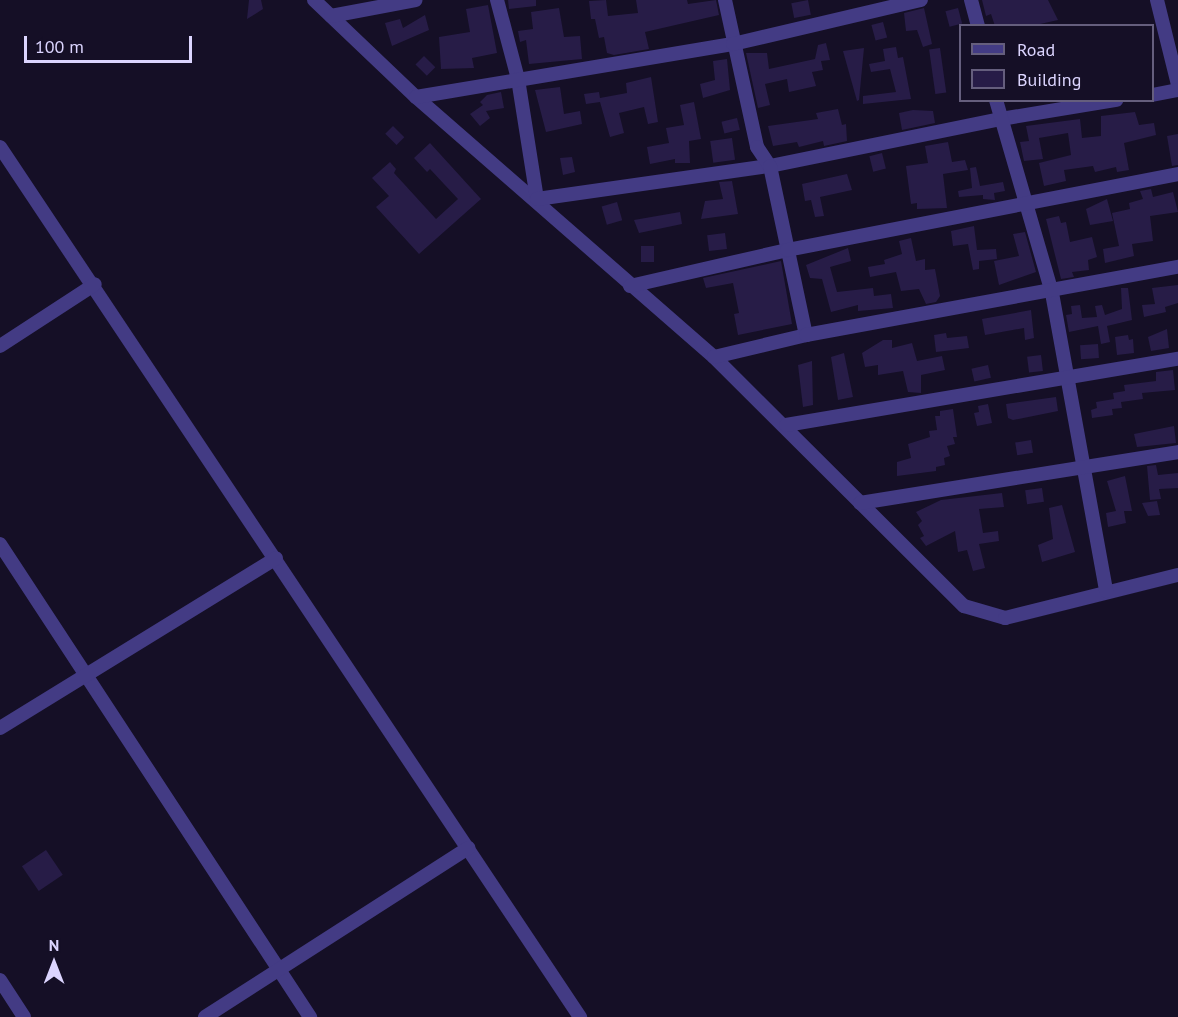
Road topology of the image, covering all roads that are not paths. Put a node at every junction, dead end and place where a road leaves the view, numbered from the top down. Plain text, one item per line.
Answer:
1 (314, 0) edge
2 (416, 0) edge
3 (496, 0) edge
4 (725, 0) edge
5 (921, 0) edge
6 (971, 0) edge
7 (1157, 0) edge
8 (331, 16) junction
9 (977, 24) edge
10 (733, 44) junction
11 (518, 79) junction
12 (1178, 85) edge
13 (1178, 90) edge
14 (1154, 94) edge
15 (416, 97) junction
16 (997, 102) edge
17 (1104, 102) edge
18 (1001, 119) junction
19 (0, 147) edge
20 (770, 166) junction
21 (1178, 174) edge
22 (537, 199) junction
23 (1026, 206) junction
24 (787, 250) junction
25 (1178, 267) edge
26 (95, 284) junction
27 (630, 286) junction
28 (1052, 292) junction
29 (806, 334) junction
30 (0, 346) edge
31 (714, 357) junction
32 (1178, 359) edge
33 (1066, 377) junction
34 (786, 425) junction
35 (1178, 452) edge
36 (1084, 467) junction
37 (860, 503) junction
38 (0, 544) edge
39 (276, 558) junction
40 (1178, 575) edge
41 (1106, 591) junction
42 (85, 674) junction
43 (0, 728) edge
44 (468, 848) junction
45 (279, 969) junction
46 (0, 981) edge
47 (24, 1017) edge
48 (205, 1017) edge
49 (310, 1017) edge
50 (580, 1017) edge

1 - 8 street
2 - 8 street
3 - 11 street
4 - 10 street
5 - 10 street
6 - 9 street
7 - 12 street
8 - 15 street
10 - 11 street
10 - 20 street
11 - 15 street
11 - 22 street
13 - 14 street
15 - 22 street
16 - 18 street
17 - 18 street
18 - 20 street
18 - 23 street
19 - 26 street
20 - 22 street
20 - 24 street
21 - 23 street
22 - 27 street
23 - 24 street
23 - 28 street
24 - 27 street
24 - 29 street
25 - 28 street
26 - 30 street
26 - 39 street
27 - 31 street
28 - 29 street
28 - 33 street
29 - 31 street
31 - 34 street
32 - 33 street
33 - 34 street
33 - 36 street
34 - 37 street
35 - 36 street
36 - 37 street
36 - 41 street
37 - 41 street
38 - 42 street
39 - 42 street
39 - 44 street
40 - 41 street
42 - 43 street
42 - 45 street
44 - 45 street
44 - 50 street
45 - 48 street
45 - 49 street
46 - 47 street

